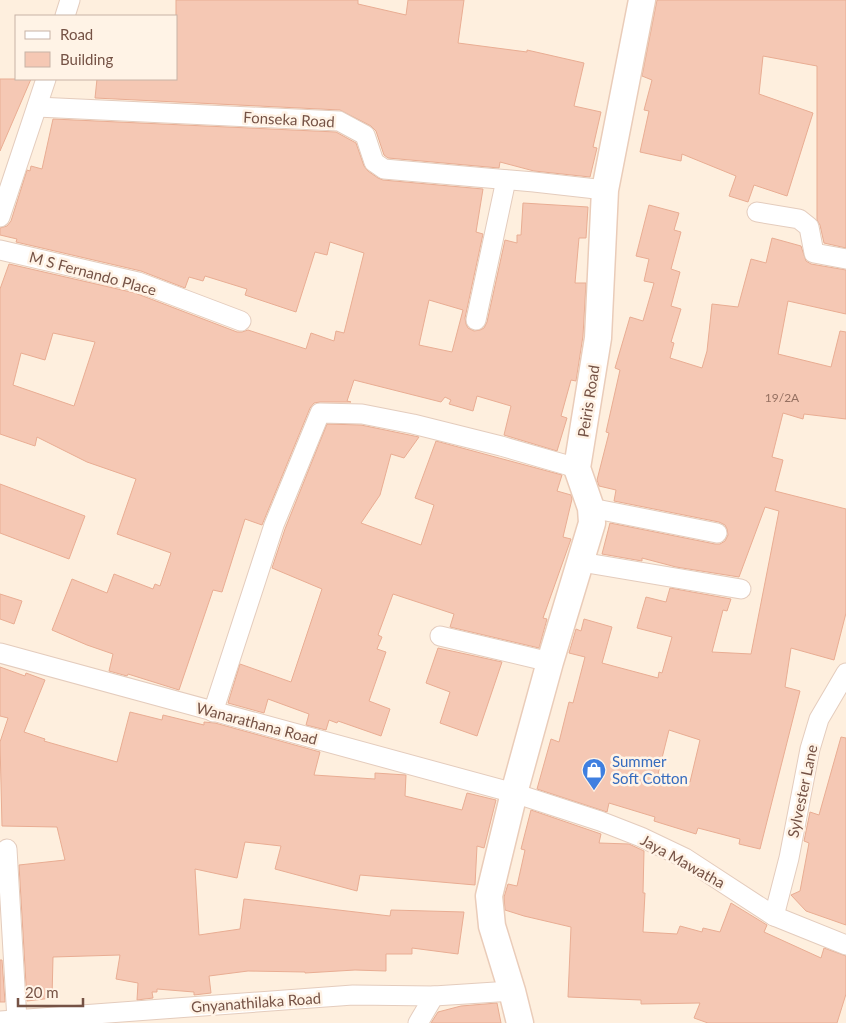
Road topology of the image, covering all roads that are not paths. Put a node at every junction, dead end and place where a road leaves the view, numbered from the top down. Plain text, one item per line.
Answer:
1 (70, 0) edge
2 (642, 0) edge
3 (65, 15) edge
4 (46, 80) edge
5 (37, 107) junction
6 (506, 180) junction
7 (605, 190) junction
8 (757, 212) dead end
9 (0, 217) edge
10 (0, 250) edge
11 (846, 259) edge
12 (476, 320) dead end
13 (241, 322) dead end
14 (577, 468) junction
15 (591, 508) junction
16 (716, 533) dead end
17 (581, 562) junction
18 (741, 589) dead end
19 (440, 636) dead end
20 (0, 653) edge
21 (550, 662) junction
22 (846, 673) edge
23 (213, 712) junction
24 (514, 793) junction
25 (7, 849) dead end
26 (774, 916) junction
27 (846, 945) edge
28 (512, 992) junction
29 (434, 996) junction
30 (202, 1014) edge
31 (9, 1020) edge
32 (418, 1023) edge
33 (520, 1023) edge

1 - 3 street
2 - 7 street, Peiris Road
4 - 5 street
5 - 6 street, Fonseka Road
5 - 9 street
6 - 7 street, Fonseka Road
6 - 12 street
7 - 14 street, Peiris Road
8 - 11 street
10 - 13 street, M S Fernando Place
14 - 15 street, Peiris Road
14 - 23 street
15 - 16 street
15 - 17 street, Peiris Road
17 - 18 street
17 - 21 street, Peiris Road
19 - 21 street
20 - 23 street, Wanarathana Road
21 - 24 street, Peiris Road
22 - 26 street, Sylvester Lane
23 - 24 street, Wanarathana Road
24 - 26 street, Jaya Mawatha
24 - 28 street, Peiris Road
25 - 31 street
26 - 27 street, Jaya Mawatha
28 - 29 street, Gnyanathilaka Road
28 - 33 street, Peiris Road
29 - 30 street, Gnyanathilaka Road
29 - 32 street
30 - 31 street, Gnyanathilaka Road

